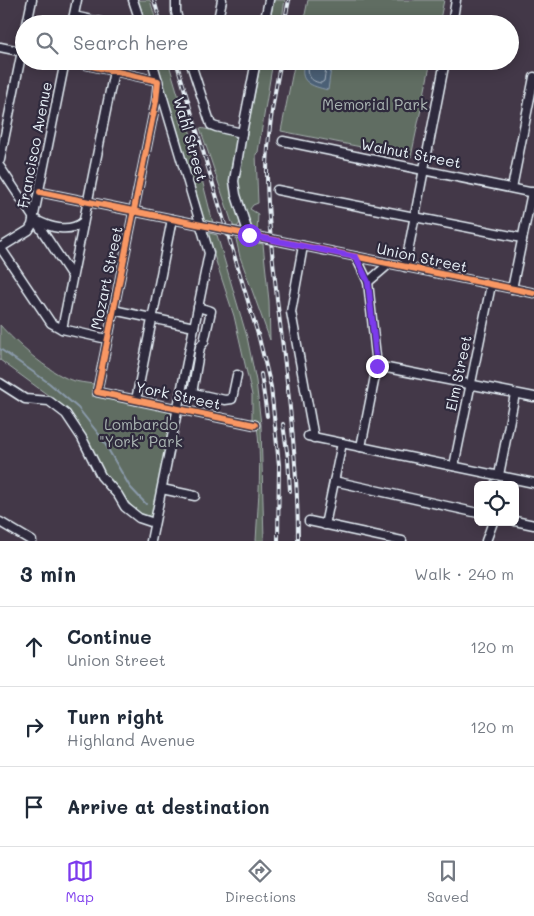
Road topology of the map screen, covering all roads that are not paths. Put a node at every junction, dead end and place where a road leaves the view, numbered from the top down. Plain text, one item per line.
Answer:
1 (32, 0) edge
2 (77, 0) edge
3 (134, 0) edge
4 (176, 0) edge
5 (222, 0) edge
6 (269, 0) edge
7 (456, 0) edge
8 (29, 15) edge
9 (74, 15) edge
10 (138, 15) edge
11 (177, 15) edge
12 (219, 15) edge
13 (266, 15) edge
14 (454, 15) edge
15 (0, 47) edge
16 (15, 50) edge
17 (19, 70) edge
18 (65, 70) edge
19 (109, 70) edge
20 (155, 70) edge
21 (193, 70) edge
22 (254, 70) edge
23 (443, 70) edge
24 (114, 71) junction
25 (534, 77) edge
26 (158, 81) junction
27 (242, 132) junction
28 (283, 141) dead end
29 (0, 160) edge
30 (0, 167) edge
31 (424, 170) junction
32 (512, 188) junction
33 (277, 190) dead end
34 (40, 192) junction
35 (533, 192) edge
36 (88, 202) junction
37 (133, 211) junction
38 (414, 217) junction
39 (34, 219) junction
40 (172, 219) junction
41 (84, 222) junction
42 (200, 225) junction
43 (249, 235) junction
44 (522, 238) junction
45 (303, 246) junction
46 (0, 248) edge
47 (356, 257) junction
48 (389, 264) junction
49 (406, 267) junction
50 (72, 276) junction
51 (368, 282) junction
52 (492, 285) junction
53 (512, 289) junction
54 (534, 293) edge
55 (198, 307) junction
56 (113, 310) junction
57 (152, 318) junction
58 (194, 327) junction
59 (62, 329) junction
60 (107, 339) junction
61 (190, 345) junction
62 (200, 347) junction
63 (377, 366) junction
64 (236, 375) dead end
65 (0, 382) edge
66 (471, 385) junction
67 (182, 391) junction
68 (97, 392) joint
69 (192, 393) junction
70 (515, 394) junction
71 (534, 398) edge
72 (136, 400) junction
73 (178, 409) junction
74 (255, 425) dead end
75 (342, 444) junction
76 (361, 447) junction
77 (454, 466) junction
78 (499, 476) junction
79 (334, 481) junction
80 (534, 483) edge
81 (162, 489) junction
82 (195, 496) dead end
83 (474, 512) edge
84 (309, 521) dead end
85 (0, 522) edge
86 (519, 522) edge
87 (154, 523) junction
88 (325, 525) junction
89 (534, 525) edge
90 (491, 526) edge
91 (32, 541) edge
92 (151, 541) edge
93 (402, 541) edge
94 (486, 541) edge

1 - 8 street
2 - 9 street
3 - 10 street
4 - 11 street
5 - 12 street
6 - 13 street
7 - 14 street
15 - 16 street
17 - 29 street
18 - 34 street, Francisco Avenue
19 - 24 street
20 - 26 street, Wahl Street
21 - 27 street
22 - 27 street
23 - 31 street
24 - 26 street
24 - 36 street
25 - 32 street
26 - 37 street, Mozart Street
26 - 42 street, Wahl Street
27 - 43 street
28 - 31 street, Walnut Street
30 - 39 street
31 - 32 street, Walnut Street
31 - 38 street
32 - 35 street, Walnut Street
33 - 38 street
34 - 36 street, Union Street
34 - 39 street, Francisco Avenue
35 - 44 street
36 - 37 street, Union Street
36 - 41 street
37 - 40 street, Union Street
37 - 56 street, Mozart Street
38 - 44 street
38 - 49 street
39 - 41 street
39 - 46 street, Francisco Avenue
39 - 50 street
40 - 42 street, Union Street
40 - 57 street
41 - 50 street
42 - 43 street, Union Street
42 - 55 street, Wahl Street
43 - 45 street, Union Street
44 - 53 street
45 - 47 street, Union Street
45 - 75 street
46 - 59 street
47 - 48 street, Union Street
47 - 51 street
48 - 49 street, Union Street
48 - 51 street
49 - 52 street, Union Street
50 - 59 street
51 - 63 street
52 - 53 street, Union Street
52 - 66 street, Elm Street
53 - 54 street, Union Street
55 - 58 street, Wahl Street
55 - 62 street
56 - 57 street
56 - 60 street, Mozart Street
57 - 58 street
57 - 72 street
58 - 61 street, Wahl Street
59 - 60 street
60 - 68 street, Mozart Street
61 - 62 street
61 - 67 street, Wahl Street
62 - 69 street
63 - 66 street
63 - 76 street
64 - 69 street
65 - 87 street
66 - 70 street
66 - 77 street, Elm Street
67 - 69 street
67 - 73 street, Wahl Street
68 - 72 street, York Street
70 - 71 street
70 - 78 street
72 - 73 street, York Street
73 - 74 street, York Street
73 - 81 street, Wahl Street
75 - 76 street
75 - 79 street
76 - 77 street
77 - 78 street
78 - 80 street
79 - 83 street
79 - 88 street
81 - 82 street
81 - 87 street, Wahl Street
84 - 88 street
85 - 91 street
86 - 89 street
87 - 92 street, Wahl Street
88 - 93 street
90 - 94 street

